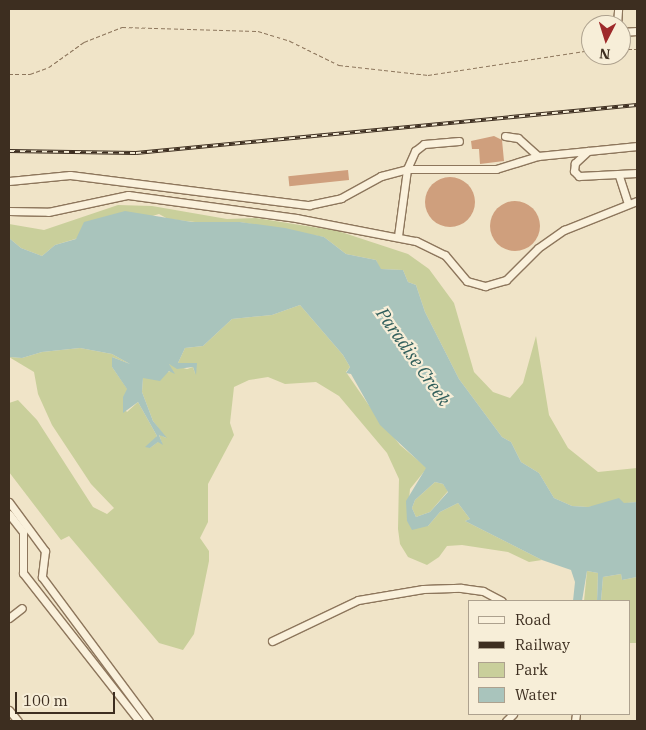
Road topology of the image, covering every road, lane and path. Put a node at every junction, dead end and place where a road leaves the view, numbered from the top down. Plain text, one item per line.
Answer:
1 (581, 52) edge
2 (9, 74) edge
3 (505, 136) dead end
4 (459, 141) dead end
5 (637, 146) edge
6 (588, 151) junction
7 (538, 156) junction
8 (407, 169) junction
9 (637, 173) edge
10 (619, 176) junction
11 (9, 181) edge
12 (637, 201) edge
13 (628, 204) junction
14 (9, 211) edge
15 (398, 236) junction
16 (9, 502) edge
17 (9, 514) edge
18 (500, 600) edge
19 (22, 608) dead end
20 (9, 618) edge
21 (272, 641) dead end
22 (9, 710) edge
23 (18, 721) edge
24 (139, 721) edge
25 (149, 721) edge

1 - 2 path
3 - 7 street
4 - 8 street
5 - 6 street
6 - 7 street
6 - 10 street
7 - 8 street
8 - 11 street
8 - 15 street
9 - 10 street
10 - 13 street
12 - 13 street
13 - 15 street
14 - 15 street
16 - 25 street
17 - 24 street
18 - 21 street
19 - 20 street
22 - 23 street

